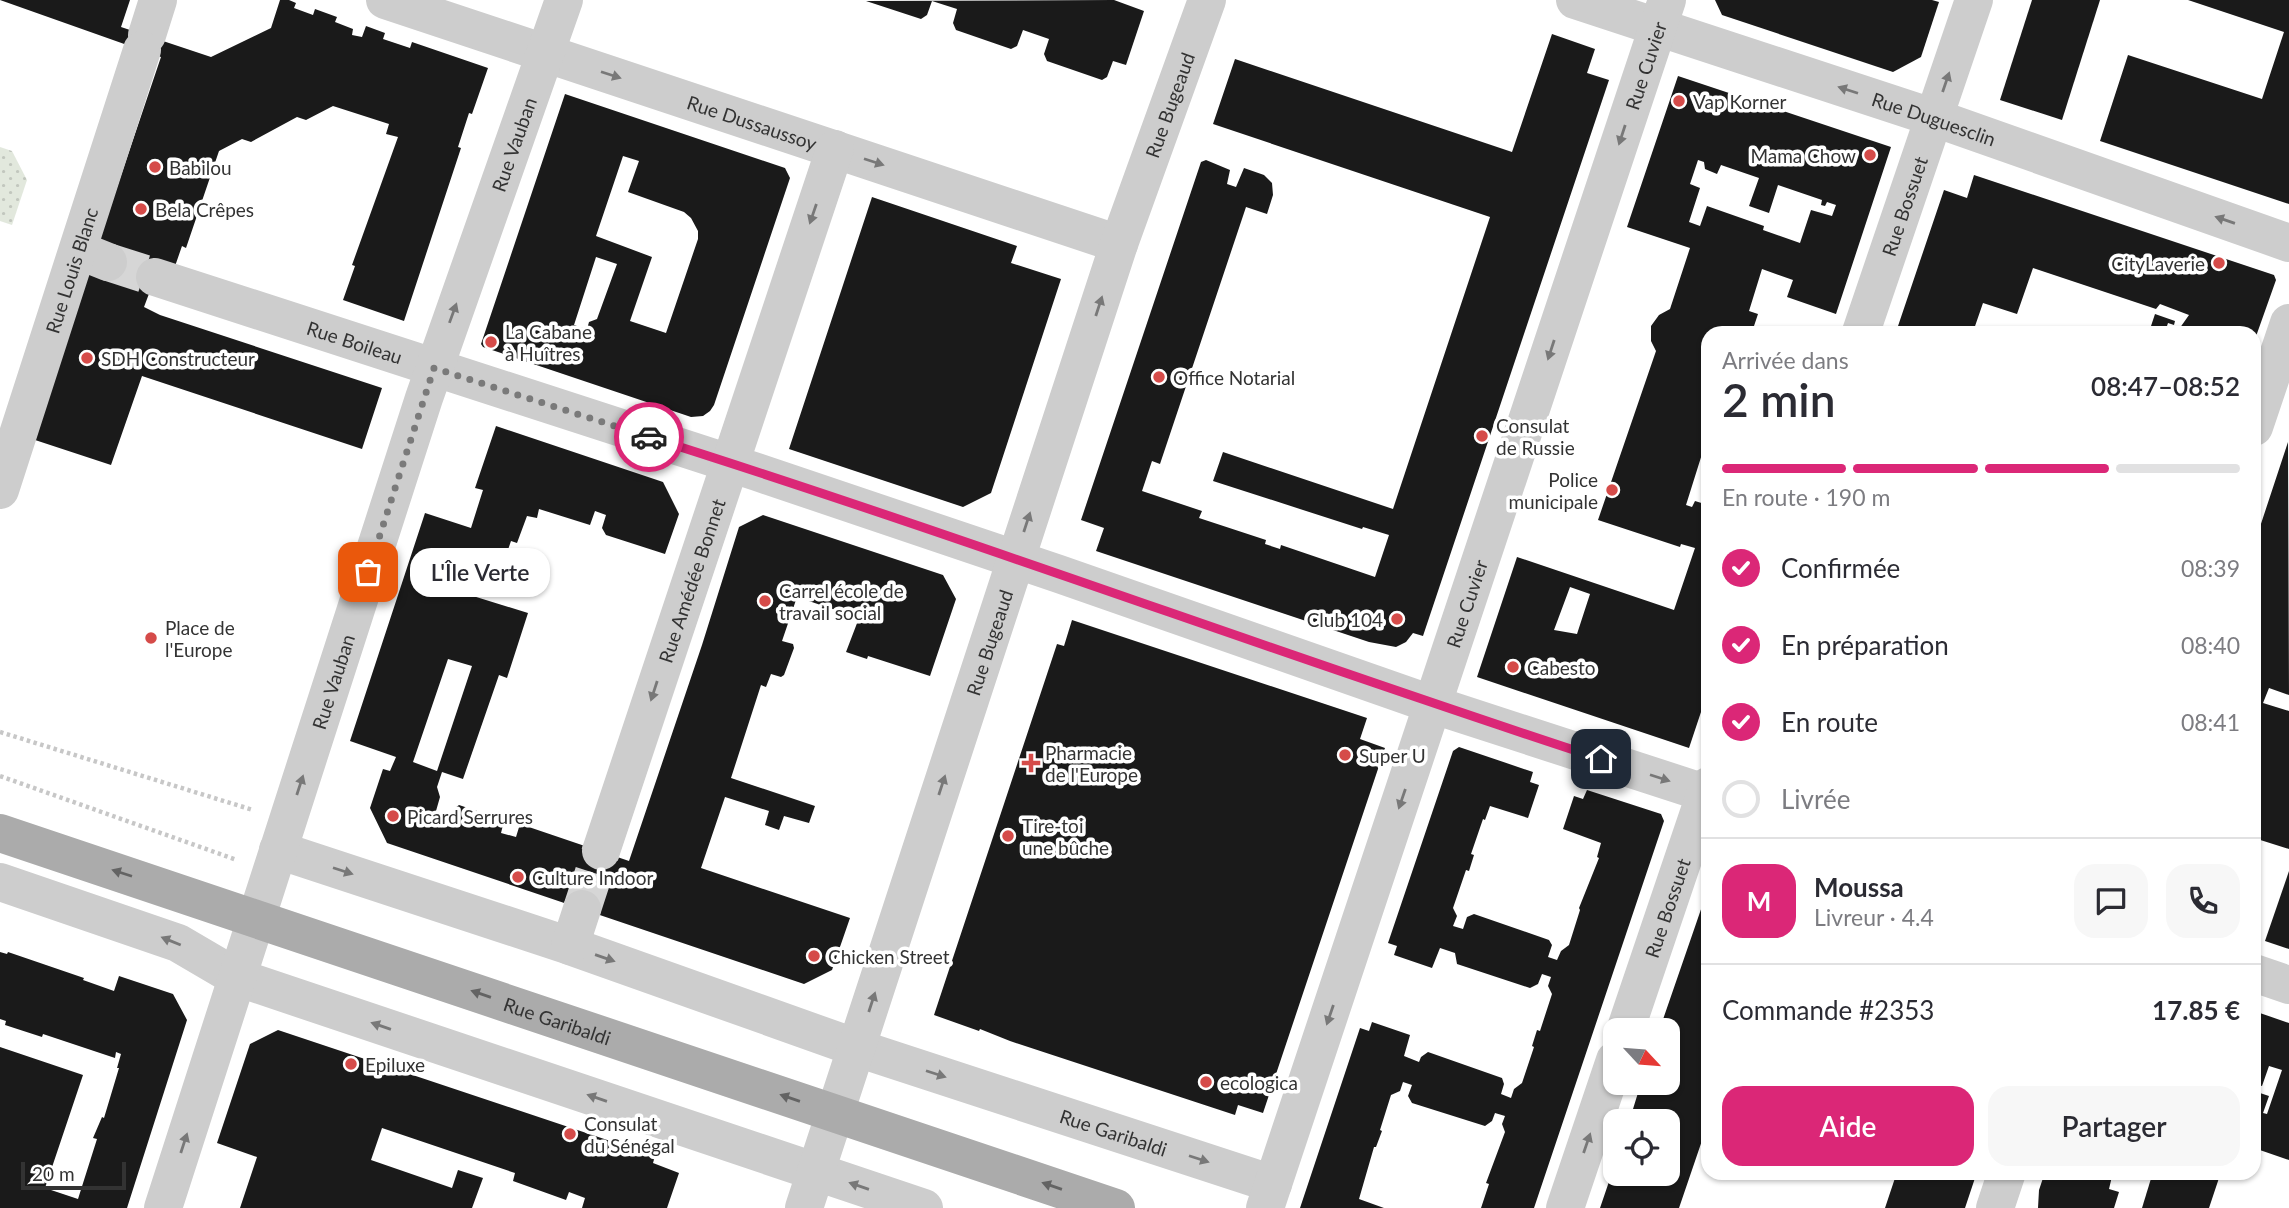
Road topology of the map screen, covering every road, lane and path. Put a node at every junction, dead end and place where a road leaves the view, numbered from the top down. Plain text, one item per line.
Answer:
1 (385, 0) edge
2 (564, 0) edge
3 (1207, 0) edge
4 (1575, 0) edge
5 (1974, 0) edge
6 (1662, 14) edge
7 (145, 39) edge
8 (546, 54) junction
9 (1935, 118) junction
10 (835, 149) junction
11 (2289, 243) edge
12 (1119, 244) junction
13 (155, 278) tunnel mouth
14 (2289, 323) edge
15 (1863, 326) edge
16 (434, 368) junction
17 (2261, 406) edge
18 (11, 420) edge
19 (729, 463) junction
20 (0, 490) edge
21 (1015, 559) junction
22 (1434, 705) junction
23 (0, 732) edge
24 (0, 776) edge
25 (1701, 789) edge
26 (1701, 809) edge
27 (261, 813) dead end
28 (0, 833) edge
29 (601, 851) tunnel mouth
30 (274, 861) junction
31 (0, 883) edge
32 (582, 909) tunnel mouth
33 (256, 918) junction
34 (570, 946) junction
35 (2261, 975) edge
36 (236, 978) junction
37 (2289, 985) edge
38 (1629, 1018) edge
39 (857, 1048) junction
40 (1603, 1096) edge
41 (835, 1113) junction
42 (816, 1172) junction
43 (2004, 1180) edge
44 (1269, 1196) edge
45 (163, 1208) edge
46 (804, 1208) edge
47 (924, 1208) edge
48 (1116, 1208) edge
49 (1565, 1208) edge
50 (1995, 1208) edge

1 - 8 street, Rue Dussaussoy
2 - 8 street, Rue Vauban
3 - 12 street, Rue Bugeaud
4 - 6 street, Rue Duguesclin
9 -> 5 street, Rue Bossuet
9 -> 6 street, Rue Duguesclin
6 -> 22 street, Rue Cuvier
7 - 18 street, Rue Louis Blanc
8 -> 10 street, Rue Dussaussoy
16 -> 8 street, Rue Vauban
11 -> 9 street, Rue Duguesclin
9 - 15 street, Rue Bossuet
10 -> 12 street, Rue Dussaussoy
10 -> 19 street, Rue Amédée Bonnet
21 -> 12 street, Rue Bugeaud
13 - 16 street, Rue Boileau
14 - 17 street
16 - 19 street, Rue Boileau
30 -> 16 street, Rue Vauban
18 - 20 street, Rue Louis Blanc
19 - 21 street, Rue Boileau
19 -> 29 street, Rue Amédée Bonnet
21 - 22 street, Rue Boileau
39 -> 21 street, Rue Bugeaud
22 -> 25 street, Rue Boileau
22 -> 44 street, Rue Cuvier
23 - 27 path
24 - 30 path
26 - 38 street, Rue Bossuet
33 -> 28 main road, Rue Garibaldi
30 - 33 street, Rue Vauban
30 -> 34 street, Rue Garibaldi
36 -> 31 street
32 - 34 street
33 - 36 street, Rue Vauban
41 -> 33 main road, Rue Garibaldi
34 -> 39 street, Rue Garibaldi
35 - 37 street
42 -> 36 street
45 -> 36 street, Rue Vauban
39 - 41 street, Rue Bugeaud
39 -> 44 street, Rue Garibaldi
49 -> 40 street
41 - 42 street, Rue Bugeaud
48 -> 41 main road, Rue Garibaldi
42 - 46 street, Rue Bugeaud
47 -> 42 street
43 - 50 street

